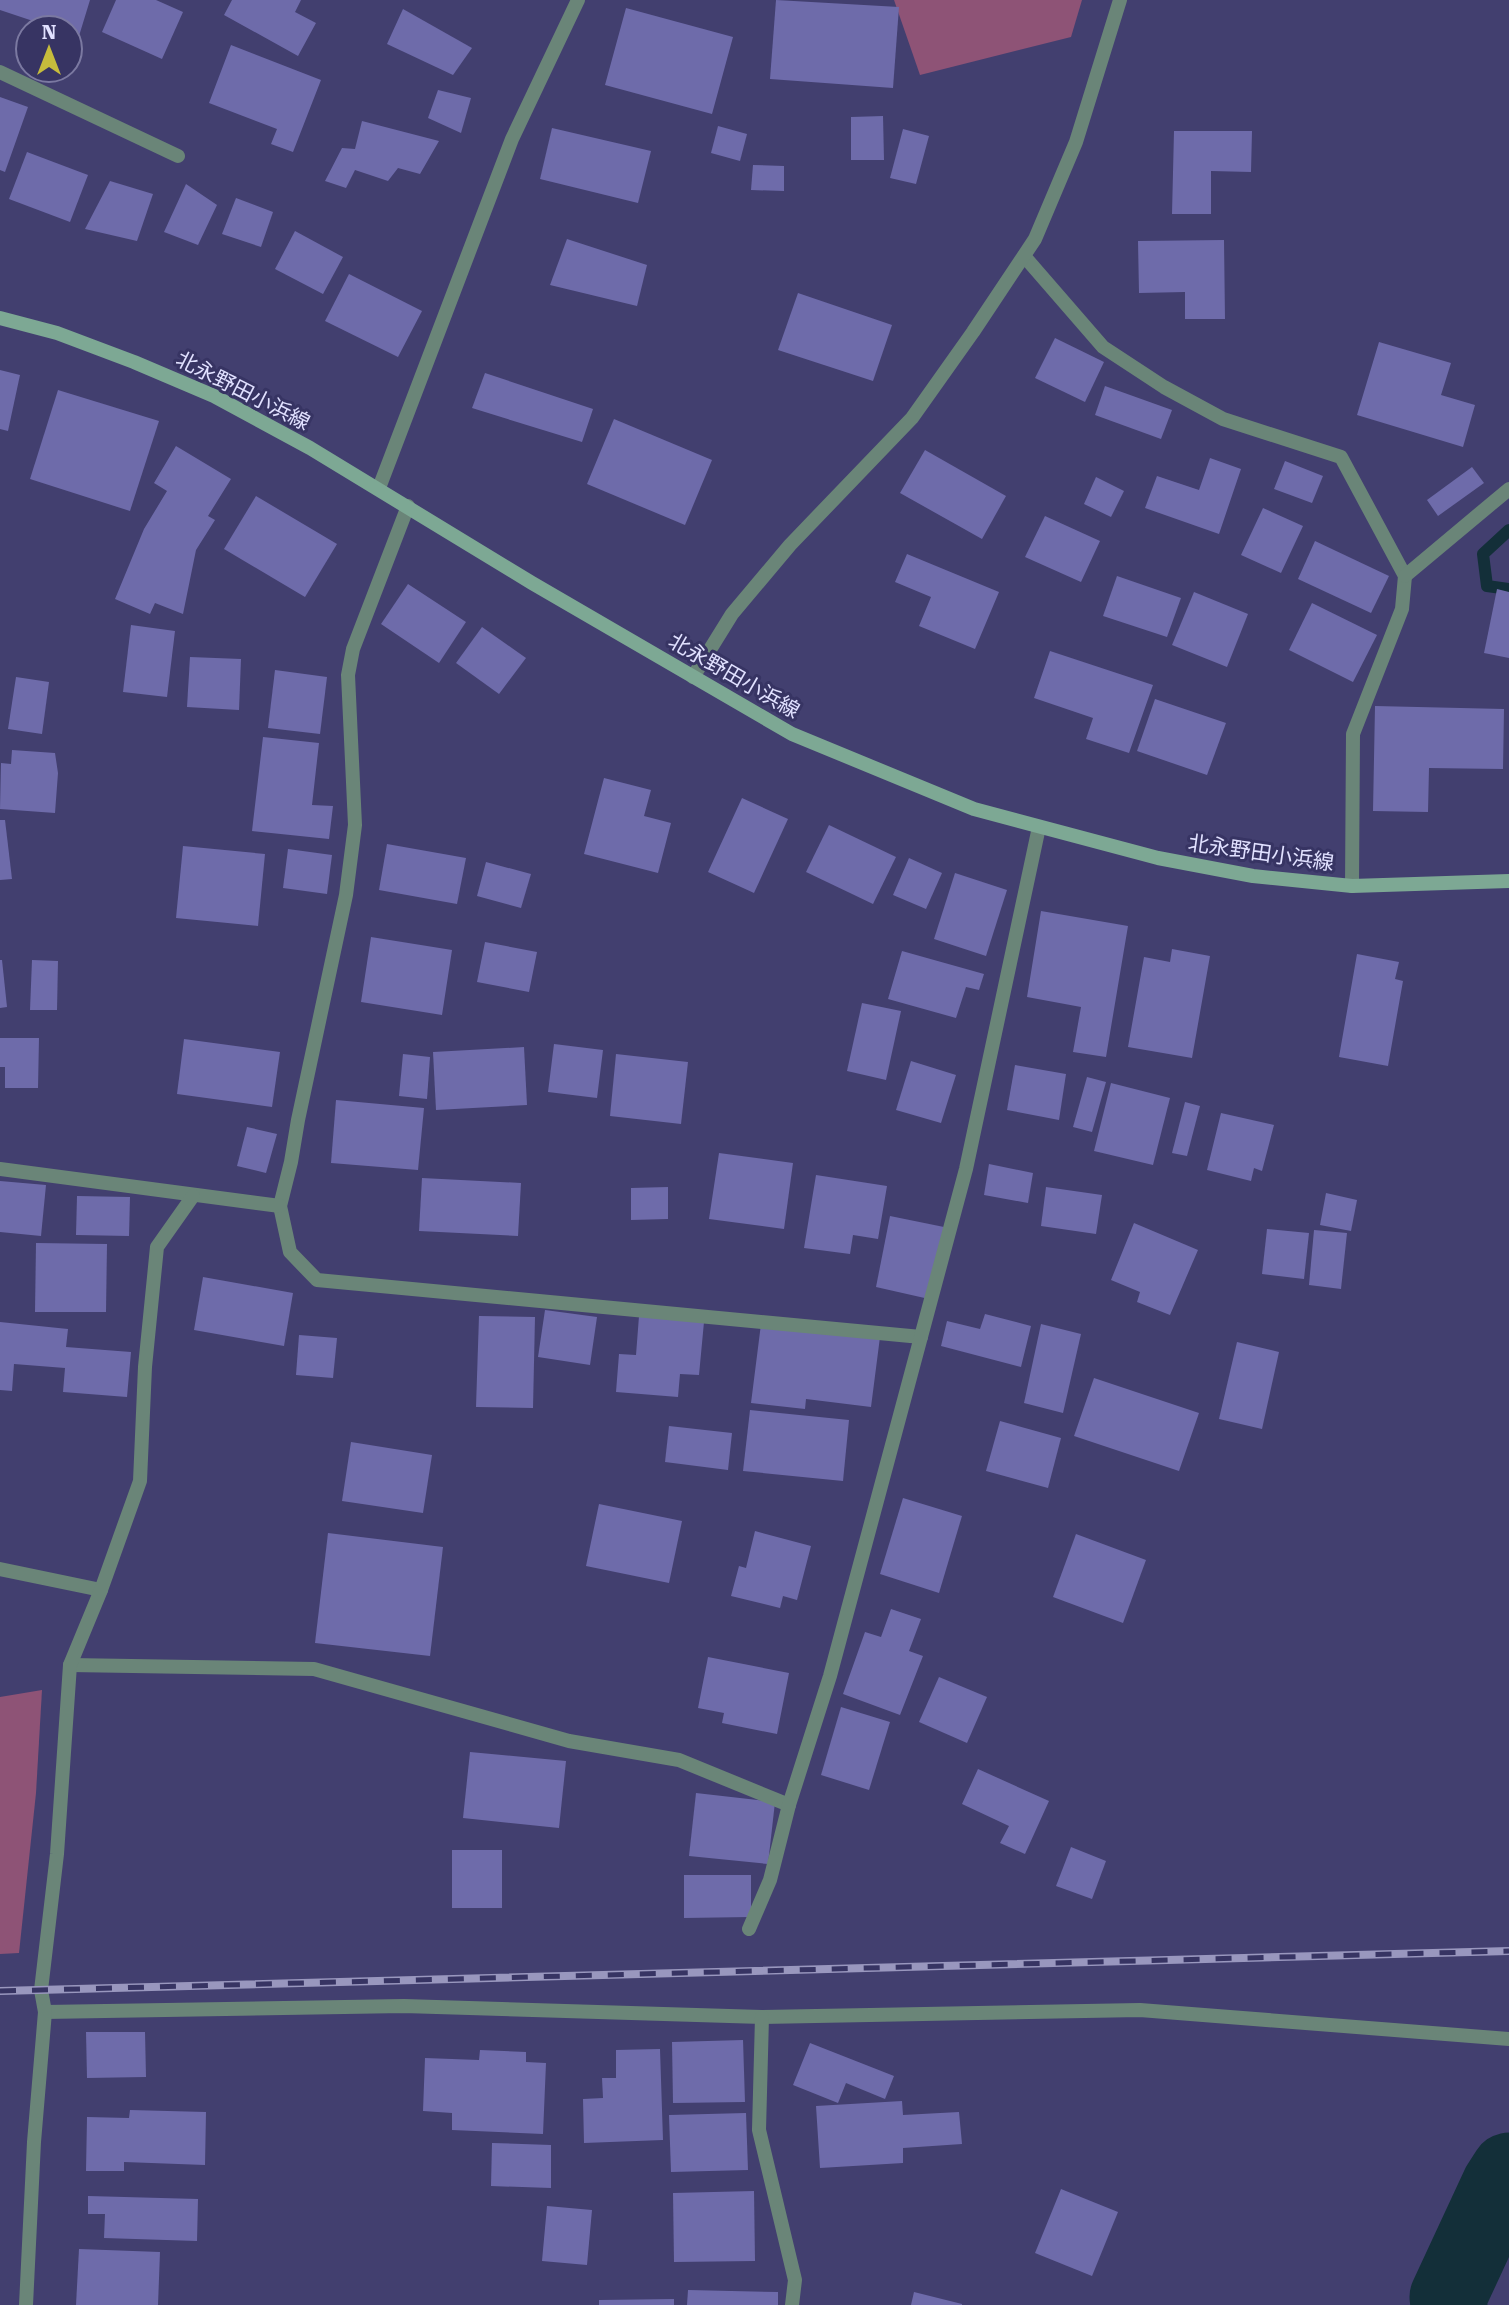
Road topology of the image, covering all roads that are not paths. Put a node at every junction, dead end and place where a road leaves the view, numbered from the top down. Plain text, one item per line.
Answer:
1 (578, 0) edge
2 (1120, 0) edge
3 (0, 72) edge
4 (178, 156) dead end
5 (1024, 256) junction
6 (0, 318) edge
7 (379, 488) junction
8 (1509, 489) edge
9 (408, 506) junction
10 (1405, 576) junction
11 (693, 677) junction
12 (1039, 827) junction
13 (1509, 881) edge
14 (1352, 886) junction
15 (0, 1169) edge
16 (193, 1196) junction
17 (280, 1206) junction
18 (922, 1337) junction
19 (0, 1569) edge
20 (101, 1590) junction
21 (70, 1665) junction
22 (789, 1805) junction
23 (749, 1929) dead end
24 (45, 2012) junction
25 (762, 2017) junction
26 (1509, 2039) edge
27 (26, 2305) edge
28 (792, 2305) edge

1 - 7 street
2 - 5 street
3 - 4 street
5 - 10 street
5 - 11 street
6 - 7 main road, 北永野田小浜線
7 - 9 main road, 北永野田小浜線
8 - 10 street
9 - 11 main road, 北永野田小浜線
9 - 17 street
10 - 14 street
11 - 12 main road, 北永野田小浜線
12 - 14 main road, 北永野田小浜線
12 - 18 street
13 - 14 main road, 北永野田小浜線
15 - 16 street
16 - 17 street
16 - 20 street
17 - 18 street
18 - 22 street
19 - 20 street
20 - 21 street
21 - 22 street
21 - 24 street
22 - 23 street
24 - 25 street
24 - 27 street
25 - 26 street
25 - 28 street

